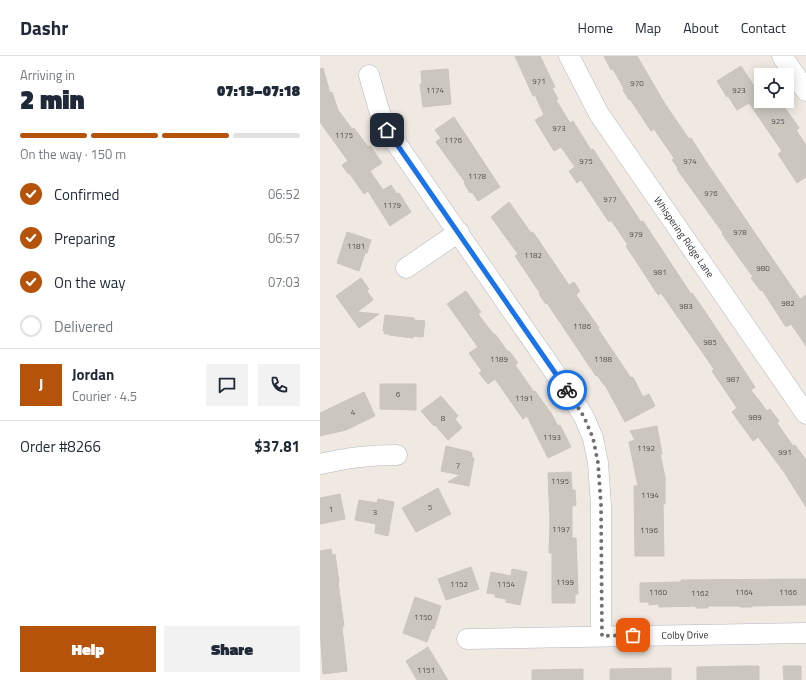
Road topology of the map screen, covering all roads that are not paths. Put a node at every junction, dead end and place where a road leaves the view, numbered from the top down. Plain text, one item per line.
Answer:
1 (569, 56) edge
2 (782, 56) edge
3 (369, 75) dead end
4 (806, 91) edge
5 (459, 232) junction
6 (406, 268) dead end
7 (806, 414) edge
8 (397, 455) dead end
9 (320, 464) edge
10 (806, 633) edge
11 (602, 636) junction
12 (467, 639) dead end

1 - 7 street, Whispering Ridge Lane
2 - 4 street
3 - 5 street
5 - 6 street
5 - 11 street
8 - 9 street
10 - 11 street, Colby Drive
11 - 12 street, Colby Drive

